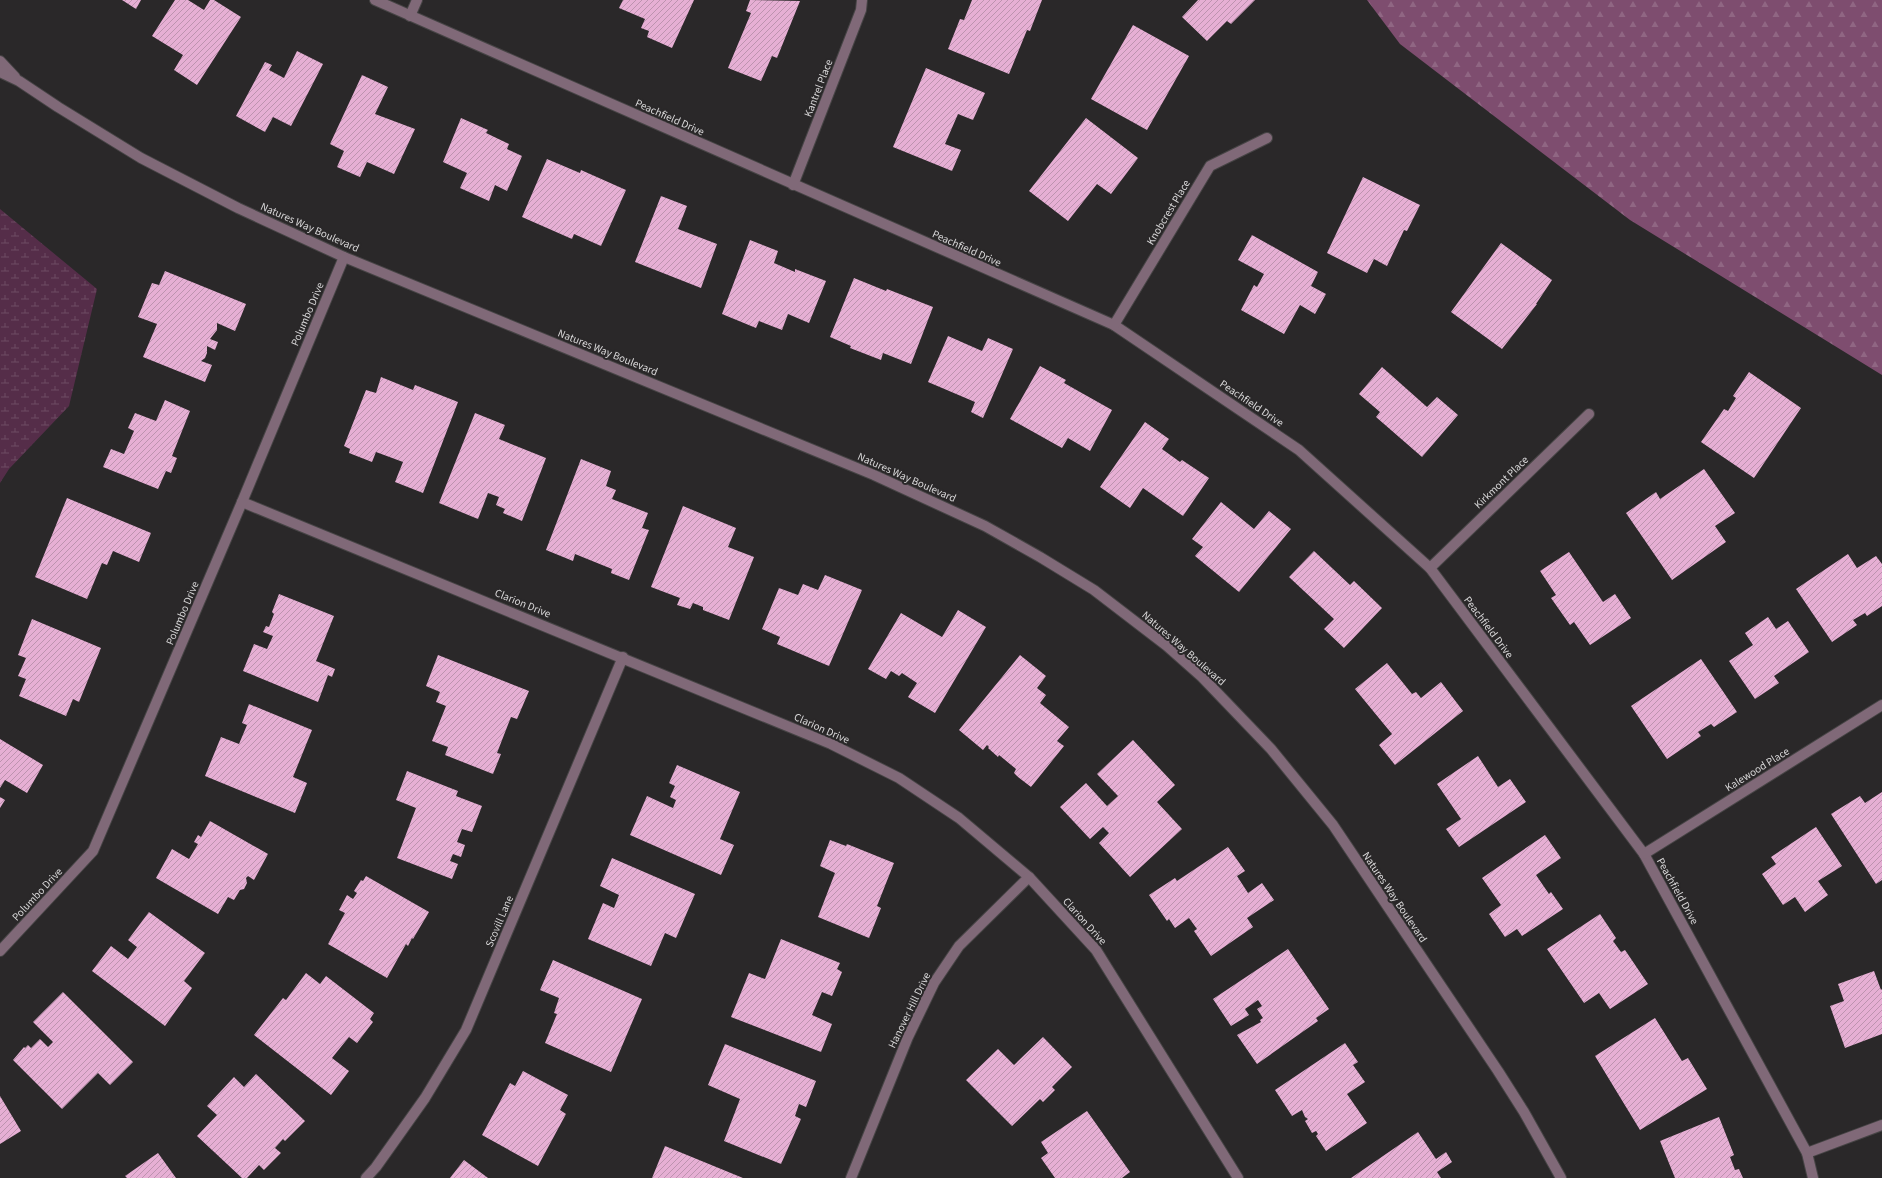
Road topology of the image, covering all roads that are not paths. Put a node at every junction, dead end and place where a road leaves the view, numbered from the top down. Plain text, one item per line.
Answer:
1 (375, 0) edge
2 (417, 0) edge
3 (862, 0) edge
4 (410, 16) junction
5 (0, 61) edge
6 (0, 72) edge
7 (19, 81) junction
8 (1267, 138) dead end
9 (792, 185) junction
10 (344, 257) junction
11 (1114, 324) junction
12 (1589, 414) dead end
13 (242, 502) junction
14 (1430, 568) junction
15 (623, 657) junction
16 (1882, 705) edge
17 (1644, 854) junction
18 (1029, 877) junction
19 (0, 951) edge
20 (1882, 1125) edge
21 (1806, 1153) junction
22 (366, 1178) edge
23 (851, 1178) edge
24 (1238, 1178) edge
25 (1561, 1178) edge
26 (1813, 1178) edge

1 - 4 street, Peachfield Drive
2 - 4 street
3 - 9 street, Kantrel Place
4 - 9 street, Peachfield Drive
5 - 7 street, Natures Way Boulevard
6 - 7 street, Natures Way Boulevard
7 - 10 street, Natures Way Boulevard
8 - 11 street, Knobcrest Place
9 - 11 street, Peachfield Drive
10 - 13 street, Polumbo Drive
10 - 25 street, Natures Way Boulevard
11 - 14 street, Peachfield Drive
12 - 14 street, Kirkmont Place
13 - 15 street, Clarion Drive
13 - 19 street, Polumbo Drive
14 - 17 street, Peachfield Drive
15 - 18 street, Clarion Drive
15 - 22 street, Scovill Lane
16 - 17 street, Kalewood Place
17 - 21 street, Peachfield Drive
18 - 23 street, Hanover Hill Drive
18 - 24 street, Clarion Drive
20 - 21 street
21 - 26 street, Peachfield Drive

